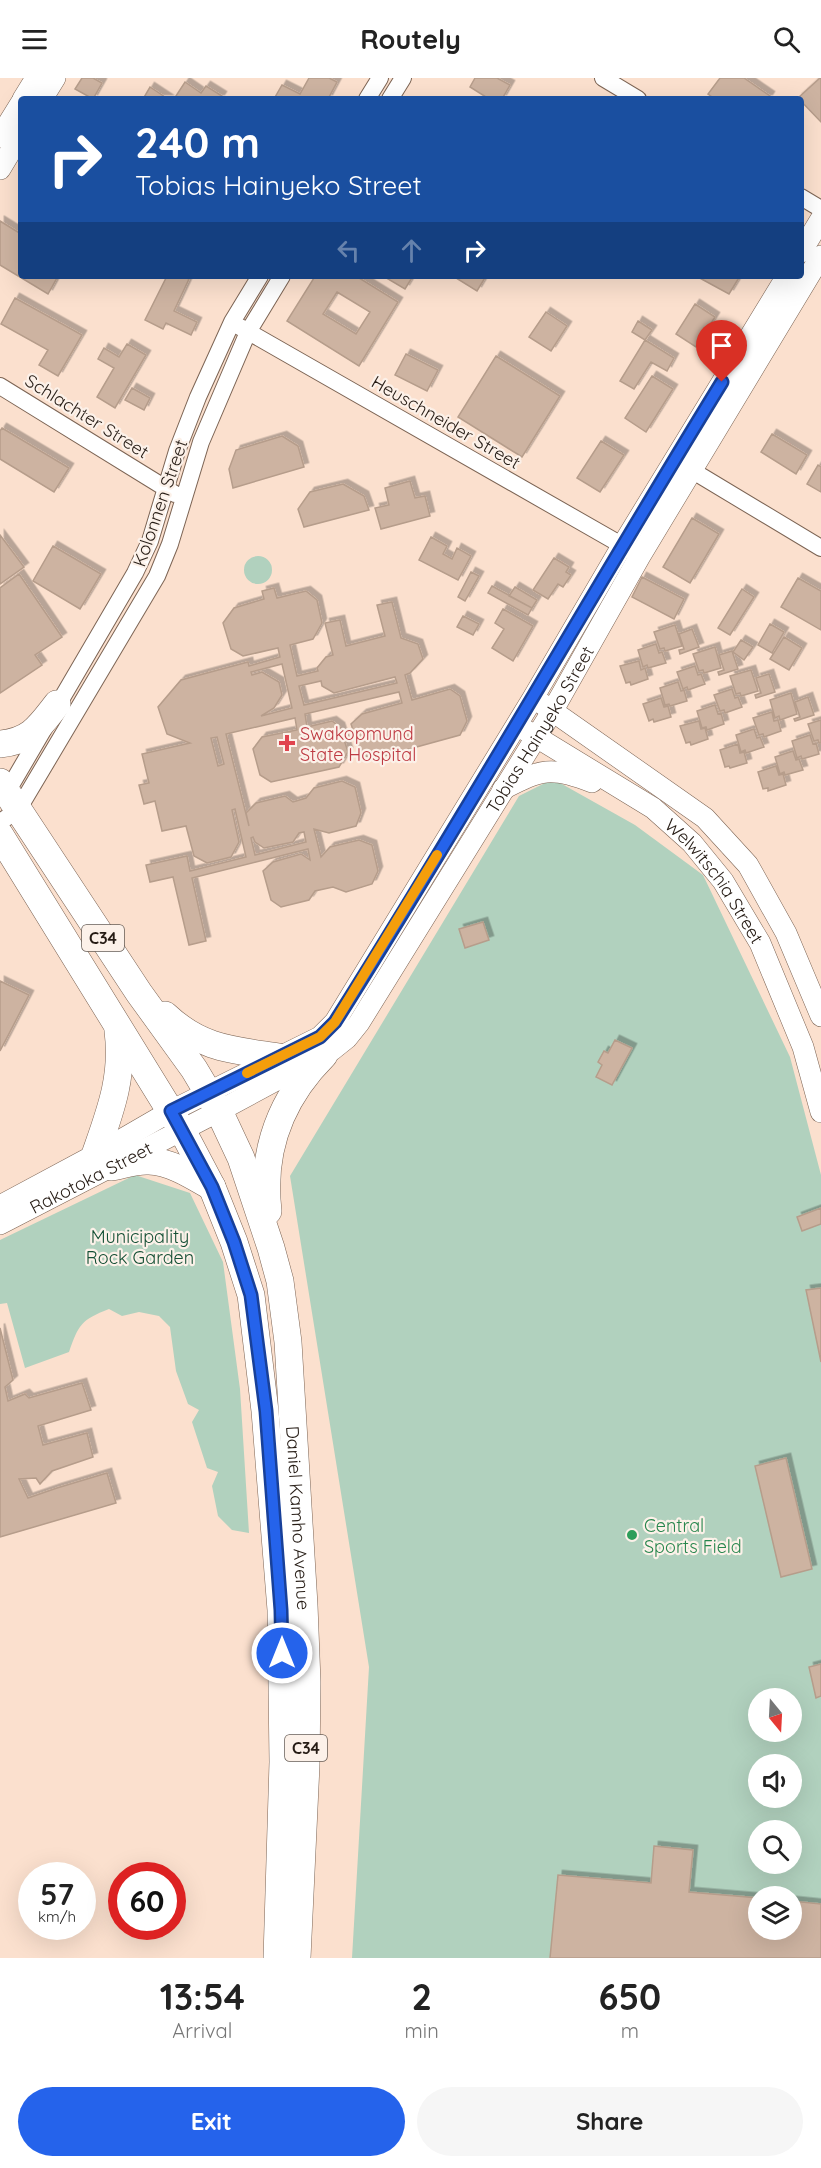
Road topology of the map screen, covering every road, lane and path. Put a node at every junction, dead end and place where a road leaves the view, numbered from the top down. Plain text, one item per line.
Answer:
1 (36, 78) edge
2 (55, 78) edge
3 (380, 78) edge
4 (403, 78) edge
5 (603, 78) edge
6 (25, 96) edge
7 (44, 96) edge
8 (369, 96) edge
9 (392, 96) edge
10 (633, 96) edge
11 (18, 108) edge
12 (0, 137) edge
13 (18, 139) edge
14 (0, 169) edge
15 (804, 199) edge
16 (821, 209) edge
17 (821, 219) edge
18 (804, 247) edge
19 (821, 256) edge
20 (258, 279) edge
21 (280, 279) edge
22 (785, 279) edge
23 (232, 322) junction
24 (248, 332) junction
25 (0, 386) edge
26 (683, 464) junction
27 (166, 488) junction
28 (184, 500) junction
29 (622, 546) junction
30 (821, 548) edge
31 (640, 556) junction
32 (533, 698) junction
33 (57, 704) junction
34 (553, 710) junction
35 (516, 725) junction
36 (536, 736) junction
37 (0, 744) edge
38 (610, 784) junction
39 (503, 789) junction
40 (5, 800) edge
41 (0, 836) edge
42 (139, 993) junction
43 (821, 1016) edge
44 (117, 1027) junction
45 (324, 1054) junction
46 (279, 1057) junction
47 (214, 1102) junction
48 (821, 1112) edge
49 (177, 1120) junction
50 (103, 1161) junction
51 (212, 1187) junction
52 (0, 1206) edge
53 (0, 1224) edge
54 (271, 1248) junction
55 (278, 1958) edge
56 (297, 1958) edge

1 - 6 street
2 - 7 street
3 - 8 street
4 - 9 street
5 - 10 street
11 - 12 street
13 - 14 street
15 - 16 street
17 - 18 street
19 - 26 street, Tobias Hainyeko Street
20 - 23 street, Kolonnen Street
21 - 24 street, Kolonnen Street
22 - 26 street, Tobias Hainyeko Street
23 - 24 street, Heuschneider Street
23 - 27 street, Kolonnen Street
24 - 28 street, Kolonnen Street
24 - 29 street, Heuschneider Street
25 - 27 street, Schlachter Street
26 - 29 street, Tobias Hainyeko Street
26 - 30 street
26 - 31 street, Tobias Hainyeko Street
27 - 28 street, Schlachter Street
27 - 33 street, Kolonnen Street
28 - 40 street, Kolonnen Street
29 - 31 street, Heuschneider Street
29 - 32 street, Tobias Hainyeko Street
31 - 34 street, Tobias Hainyeko Street
32 - 34 street, Welwitschia Street
32 - 35 street, Tobias Hainyeko Street
33 - 37 main road
33 - 40 street, Kolonnen Street
34 - 36 street, Tobias Hainyeko Street
34 - 43 street, Welwitschia Street
35 - 36 street, Welwitschia Street
35 - 46 street, Tobias Hainyeko Street
36 - 38 street, Welwitschia Street
36 - 39 street, Tobias Hainyeko Street
38 - 39 street
38 - 48 street, Welwitschia Street
39 - 45 street, Tobias Hainyeko Street
40 - 42 main road, C34
41 - 44 main road, C34
42 - 46 main road
42 - 47 main road, C34
44 - 49 main road, C34
44 - 50 main road
45 - 47 street, Tobias Hainyeko Street
45 - 54 main road
46 - 47 street, Tobias Hainyeko Street
47 - 49 street, Tobias Hainyeko Street
47 - 54 main road, Daniel Kamho Avenue / C34
49 - 50 street, Rakotoka Street
49 - 51 main road, Daniel Kamho Avenue / C34
50 - 51 main road
50 - 52 street, Rakotoka Street
50 - 53 street, Rakotoka Street
51 - 55 main road, Daniel Kamho Avenue / C34
54 - 56 main road, Daniel Kamho Avenue / C34

